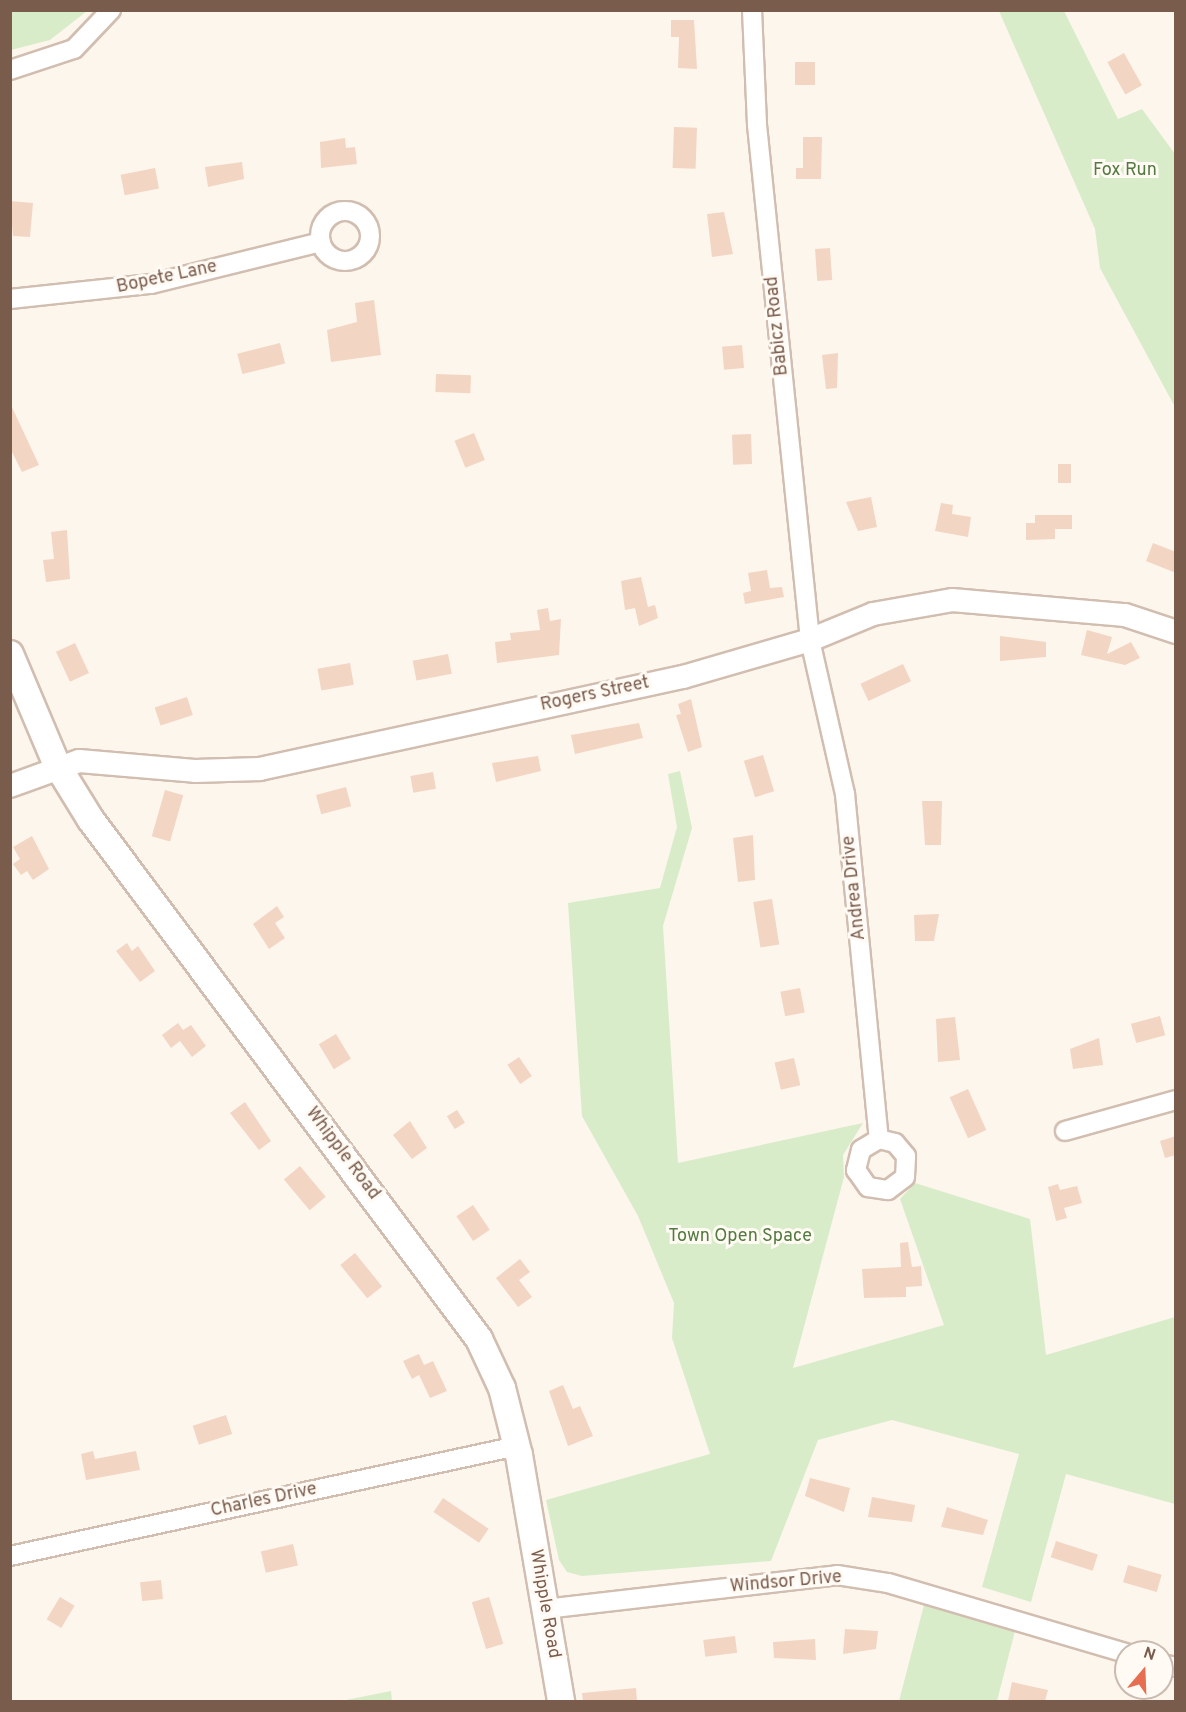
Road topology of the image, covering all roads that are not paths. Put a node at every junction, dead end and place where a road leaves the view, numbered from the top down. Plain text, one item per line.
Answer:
1 (111, 10) edge
2 (752, 10) edge
3 (10, 70) edge
4 (321, 242) dead end
5 (10, 299) edge
6 (1176, 632) edge
7 (810, 640) junction
8 (10, 654) edge
9 (57, 765) junction
10 (10, 786) edge
11 (1176, 1100) edge
12 (1065, 1131) dead end
13 (879, 1139) dead end
14 (517, 1446) junction
15 (10, 1556) edge
16 (545, 1609) junction
17 (1114, 1649) edge
18 (561, 1701) edge

1 - 3 street
2 - 7 street, Babicz Road
4 - 5 street, Bopete Lane
6 - 7 street, Rogers Street
7 - 9 street, Rogers Street
7 - 13 street, Andrea Drive
8 - 9 main road, Whipple Road
9 - 10 street, Rogers Street
9 - 14 main road, Whipple Road
11 - 12 street
14 - 15 street, Charles Drive
14 - 16 main road, Whipple Road
16 - 17 street, Windsor Drive
16 - 18 main road, Whipple Road

